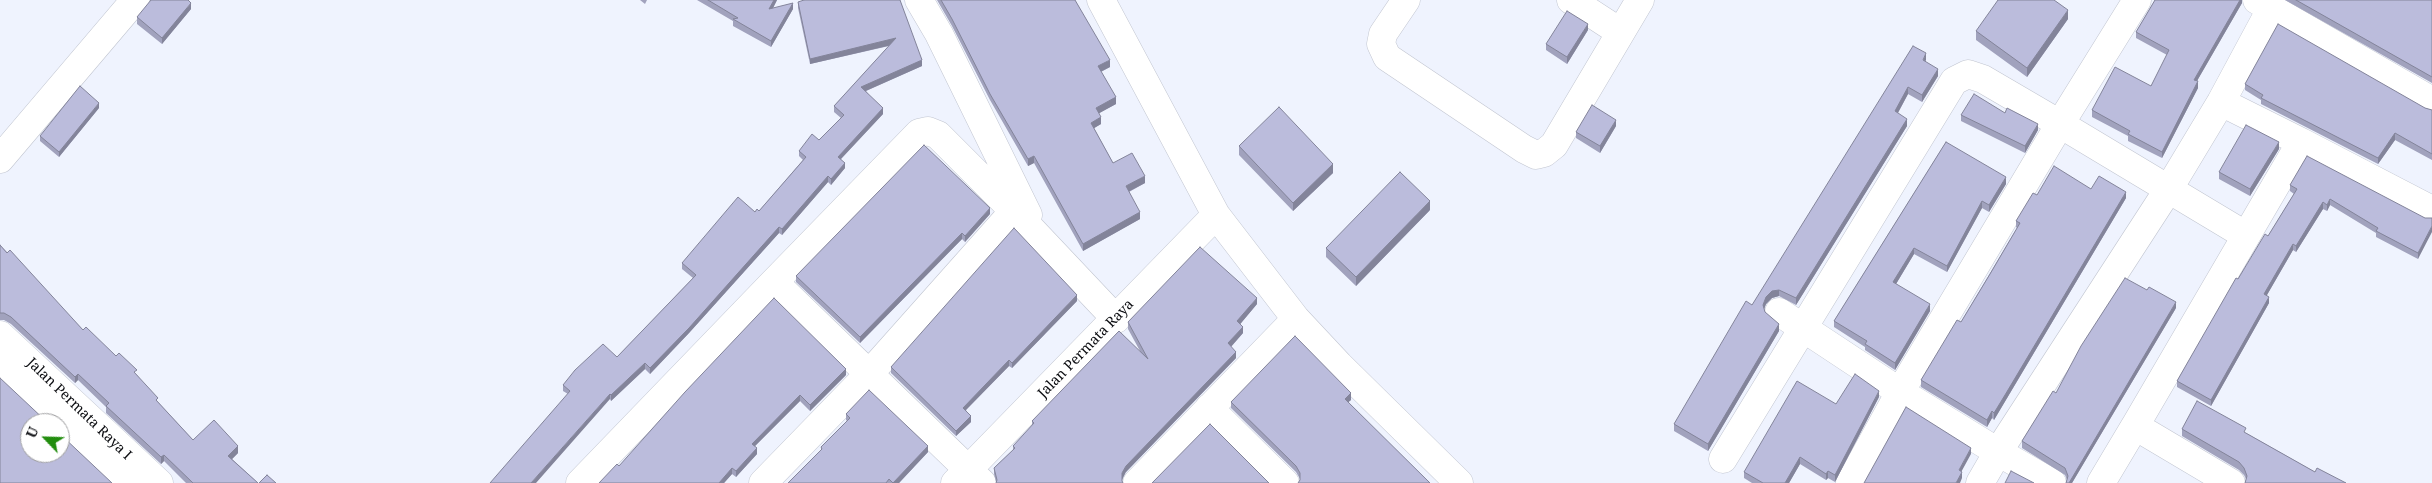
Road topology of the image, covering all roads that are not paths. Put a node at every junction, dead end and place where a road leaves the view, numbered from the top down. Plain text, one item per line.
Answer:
1 (135, 0) edge
2 (919, 0) edge
3 (1102, 0) edge
4 (1406, 0) edge
5 (1571, 0) edge
6 (1640, 0) edge
7 (2138, 0) edge
8 (2264, 4) edge
9 (1620, 32) junction
10 (2432, 101) edge
11 (2221, 102) junction
12 (2060, 124) junction
13 (2301, 142) junction
14 (0, 159) edge
15 (2168, 190) junction
16 (2432, 210) edge
17 (1014, 211) junction
18 (1216, 215) junction
19 (1038, 234) junction
20 (2244, 235) junction
21 (774, 282) junction
22 (1779, 312) dead end
23 (1116, 319) junction
24 (1296, 319) junction
25 (1803, 329) junction
26 (0, 335) edge
27 (0, 363) edge
28 (869, 374) junction
29 (1900, 392) junction
30 (1209, 408) junction
31 (2135, 426) junction
32 (1998, 452) junction
33 (1723, 459) dead end
34 (969, 478) edge
35 (128, 483) edge
36 (159, 483) edge
37 (580, 483) edge
38 (763, 483) edge
39 (1137, 483) edge
40 (1286, 483) edge
41 (1458, 483) edge
42 (1850, 483) edge
43 (1980, 483) edge
44 (2052, 483) edge
45 (2101, 483) edge
46 (2231, 483) edge

1 - 14 street
2 - 19 street
3 - 18 street
4 - 9 street
5 - 9 street
6 - 9 street
7 - 12 street
8 - 10 street
8 - 11 street
11 - 13 street
11 - 15 street
12 - 15 street
12 - 25 street
12 - 29 street
13 - 16 street
13 - 20 street
15 - 20 street
15 - 32 street
17 - 19 street
17 - 21 street
17 - 28 street
18 - 23 street, Jalan Permata Raya
18 - 24 street
19 - 23 street
20 - 31 street
21 - 28 street
21 - 37 street
22 - 25 street
23 - 34 street, Jalan Permata Raya
24 - 30 street
24 - 41 street
25 - 29 street
25 - 33 street
26 - 36 street, Jalan Permata Raya I
27 - 35 street, Jalan Permata Raya I
28 - 34 street
28 - 38 street
29 - 32 street
29 - 42 street
30 - 39 street
30 - 40 street
31 - 45 street
31 - 46 street
32 - 43 street
32 - 44 street

